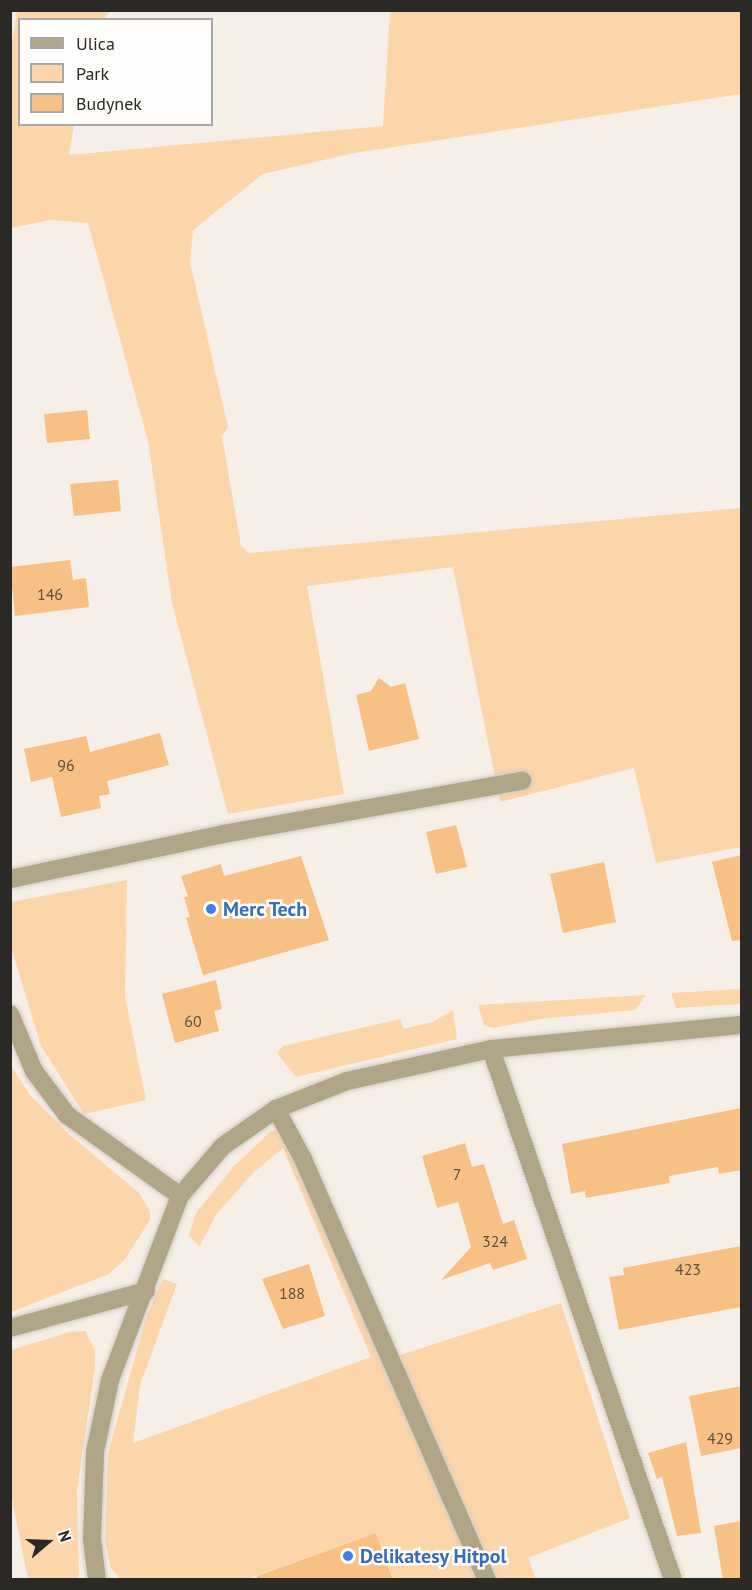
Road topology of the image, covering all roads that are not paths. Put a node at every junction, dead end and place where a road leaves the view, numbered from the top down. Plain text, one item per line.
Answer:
1 (522, 782) dead end
2 (10, 879) edge
3 (10, 1014) edge
4 (741, 1025) edge
5 (491, 1049) junction
6 (276, 1109) junction
7 (180, 1196) junction
8 (146, 1291) junction
9 (10, 1328) edge
10 (97, 1580) edge
11 (487, 1580) edge
12 (673, 1580) edge

1 - 2 street
3 - 7 street
4 - 5 street
5 - 6 street
5 - 12 street
6 - 7 street
6 - 11 street
7 - 8 street
8 - 9 street
8 - 10 street

